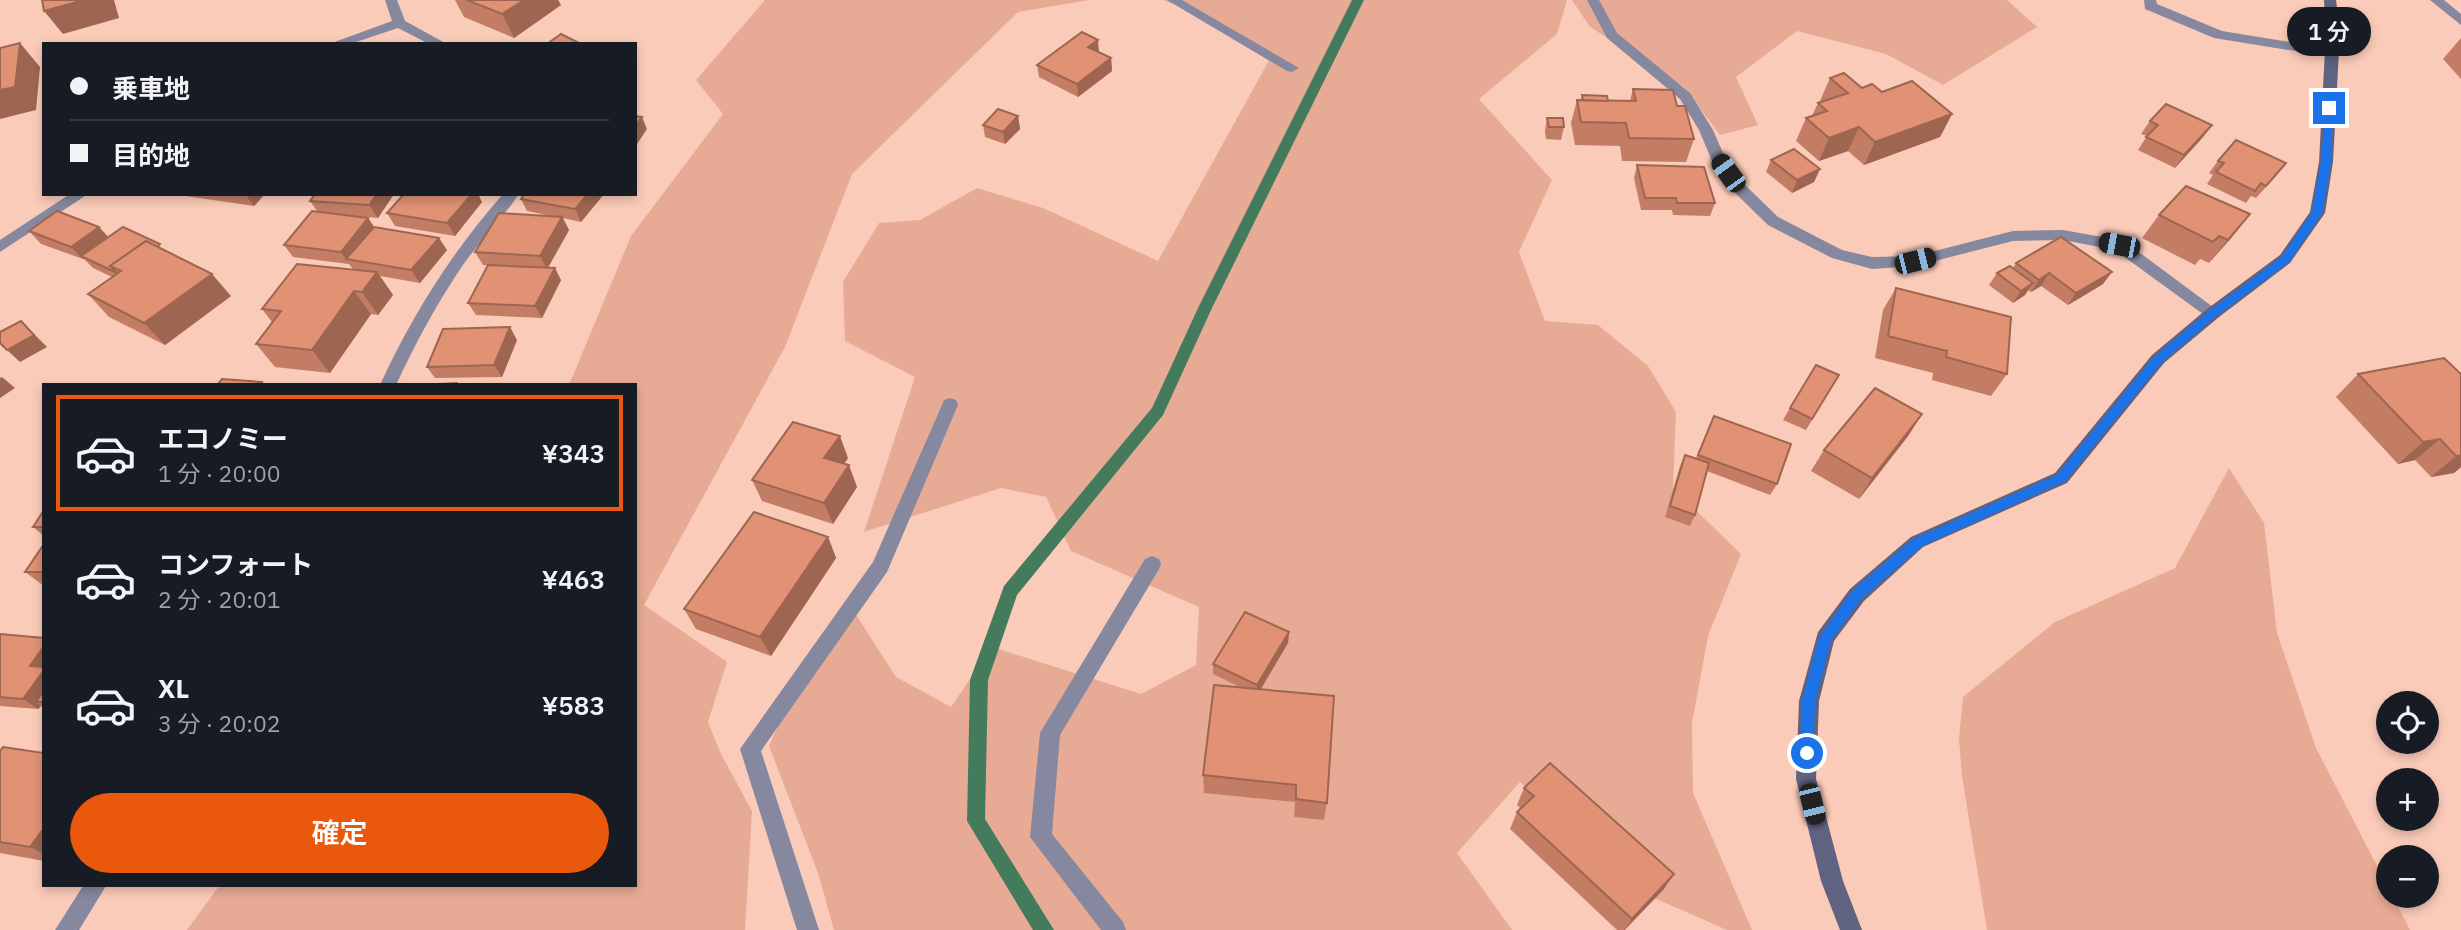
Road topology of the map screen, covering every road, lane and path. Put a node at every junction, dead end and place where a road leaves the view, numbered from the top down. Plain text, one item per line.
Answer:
1 (391, 0) edge
2 (1173, 0) edge
3 (1593, 0) edge
4 (2150, 0) edge
5 (2330, 0) edge
6 (2436, 0) edge
7 (2461, 21) edge
8 (399, 23) junction
9 (342, 42) edge
10 (436, 42) edge
11 (2332, 53) junction
12 (1292, 68) dead end
13 (78, 196) edge
14 (510, 196) edge
15 (0, 247) edge
16 (2213, 313) junction
17 (389, 383) edge
18 (950, 405) dead end
19 (1152, 564) dead end
20 (94, 887) edge
21 (66, 930) edge
22 (808, 930) edge
23 (1115, 930) edge
24 (1851, 930) edge

1 - 8 street
2 - 12 street
3 - 16 street
4 - 11 street
5 - 11 street
6 - 7 street
8 - 9 street
8 - 10 street
11 - 16 street
13 - 15 street
14 - 17 street
16 - 24 street
18 - 22 street
19 - 23 street
20 - 21 street

